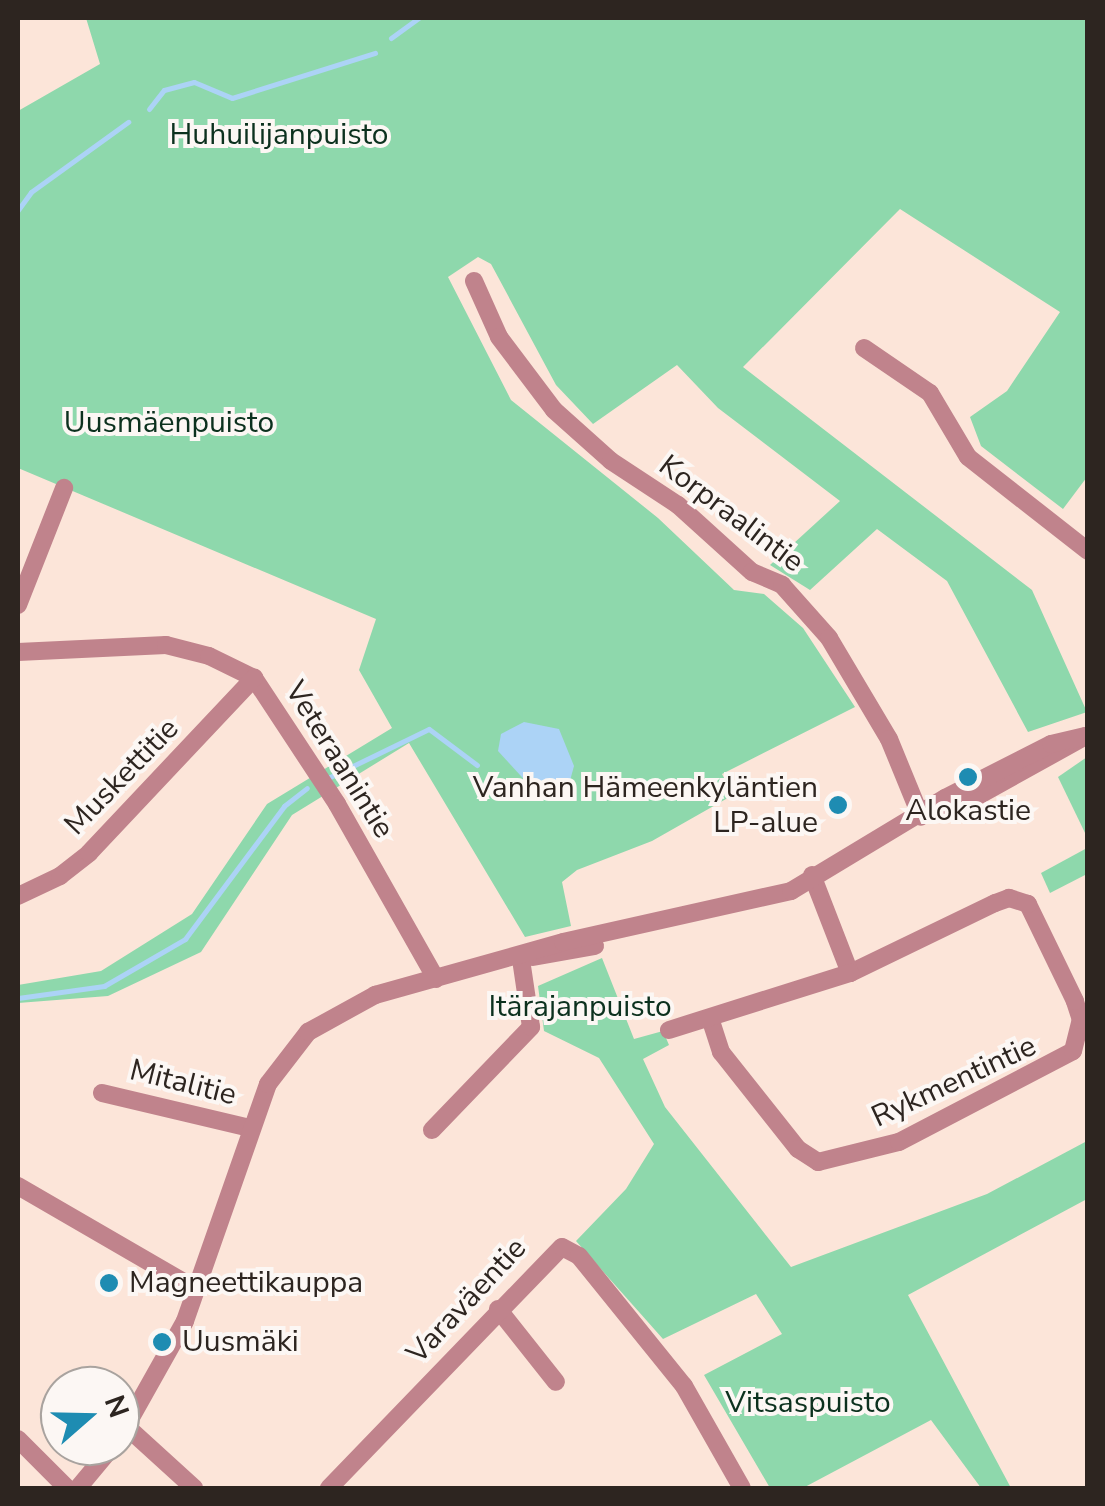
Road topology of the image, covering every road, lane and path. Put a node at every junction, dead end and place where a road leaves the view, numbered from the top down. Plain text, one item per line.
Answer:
1 (474, 282) dead end
2 (864, 348) dead end
3 (64, 488) dead end
4 (1088, 550) edge
5 (18, 605) edge
6 (18, 652) edge
7 (254, 678) junction
8 (1086, 736) edge
9 (924, 816) junction
10 (810, 876) junction
11 (18, 896) edge
12 (524, 958) junction
13 (850, 972) junction
14 (436, 979) junction
15 (710, 1018) junction
16 (669, 1030) dead end
17 (102, 1093) dead end
18 (250, 1128) junction
19 (432, 1130) dead end
20 (18, 1186) edge
21 (196, 1290) junction
22 (498, 1309) junction
23 (556, 1382) dead end
24 (140, 1405) edge
25 (18, 1439) edge
26 (140, 1445) edge
27 (96, 1466) edge
28 (66, 1488) edge
29 (78, 1488) edge
30 (194, 1488) edge
31 (329, 1488) edge
32 (742, 1488) edge

1 - 9 street, Korpraalintie
2 - 4 street
3 - 5 street
6 - 7 street, Veteraanintie
7 - 11 street, Muskettitie
7 - 14 street, Veteraanintie
8 - 9 street
9 - 10 street
10 - 12 street
10 - 13 street
12 - 14 street
12 - 19 street
13 - 15 street
13 - 15 street, Rykmentintie
14 - 18 street
15 - 16 street
17 - 18 street, Mitalitie
18 - 21 street
20 - 21 street
21 - 24 street
22 - 23 street
22 - 31 street, Varaväentie
22 - 32 street, Varaväentie
25 - 28 street
26 - 30 street
27 - 29 street

